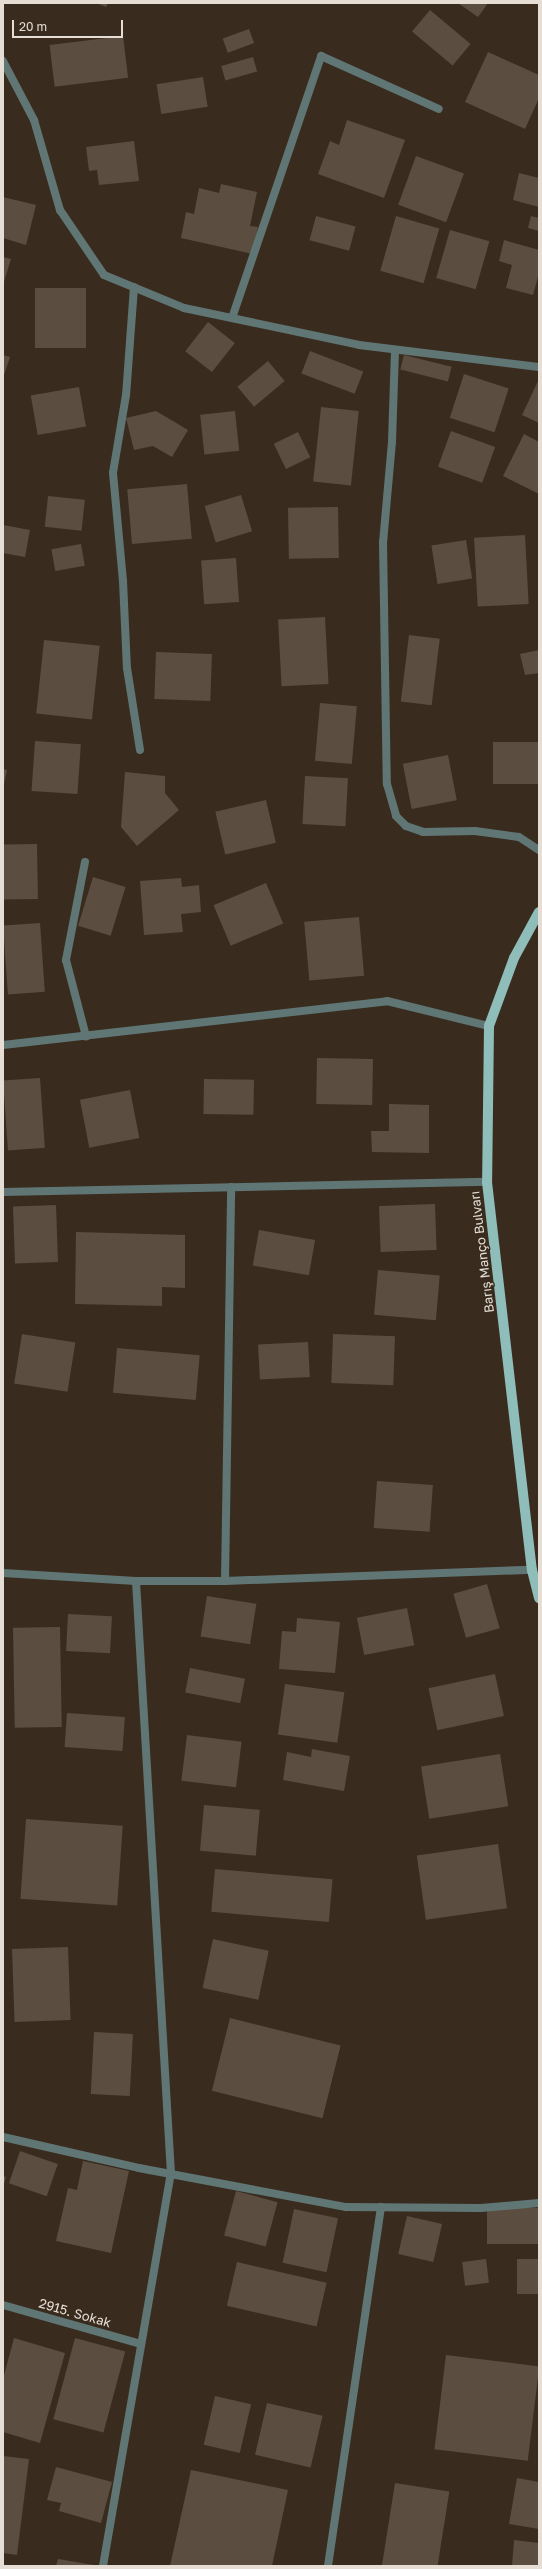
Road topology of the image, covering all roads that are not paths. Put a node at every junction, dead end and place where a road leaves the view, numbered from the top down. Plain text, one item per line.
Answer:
1 (3, 61) edge
2 (439, 109) dead end
3 (134, 287) junction
4 (232, 318) junction
5 (395, 350) junction
6 (539, 368) edge
7 (140, 750) dead end
8 (539, 850) edge
9 (85, 862) dead end
10 (539, 912) edge
11 (488, 1026) junction
12 (86, 1036) junction
13 (3, 1045) edge
14 (487, 1182) junction
15 (231, 1187) junction
16 (3, 1192) edge
17 (532, 1570) junction
18 (3, 1573) edge
19 (136, 1581) junction
20 (225, 1581) junction
21 (539, 1598) edge
22 (3, 2137) edge
23 (171, 2174) junction
24 (539, 2203) edge
25 (381, 2207) junction
26 (3, 2305) edge
27 (141, 2344) junction
28 (103, 2566) edge
29 (328, 2566) edge

1 - 3 street
2 - 4 street
3 - 4 street
3 - 7 street
4 - 5 street
5 - 6 street
5 - 8 street
9 - 12 street
10 - 11 main road, Barış Manço Bulvarı
11 - 12 street
11 - 14 main road, Barış Manço Bulvarı
12 - 13 street
14 - 15 street
14 - 17 main road, Barış Manço Bulvarı
15 - 16 street
15 - 20 street
17 - 20 street
17 - 21 main road, Barış Manço Bulvarı
18 - 19 street
19 - 20 street
19 - 23 street
22 - 23 street
23 - 25 street
23 - 27 street
24 - 25 street
25 - 29 street
26 - 27 street, 2915. Sokak
27 - 28 street

